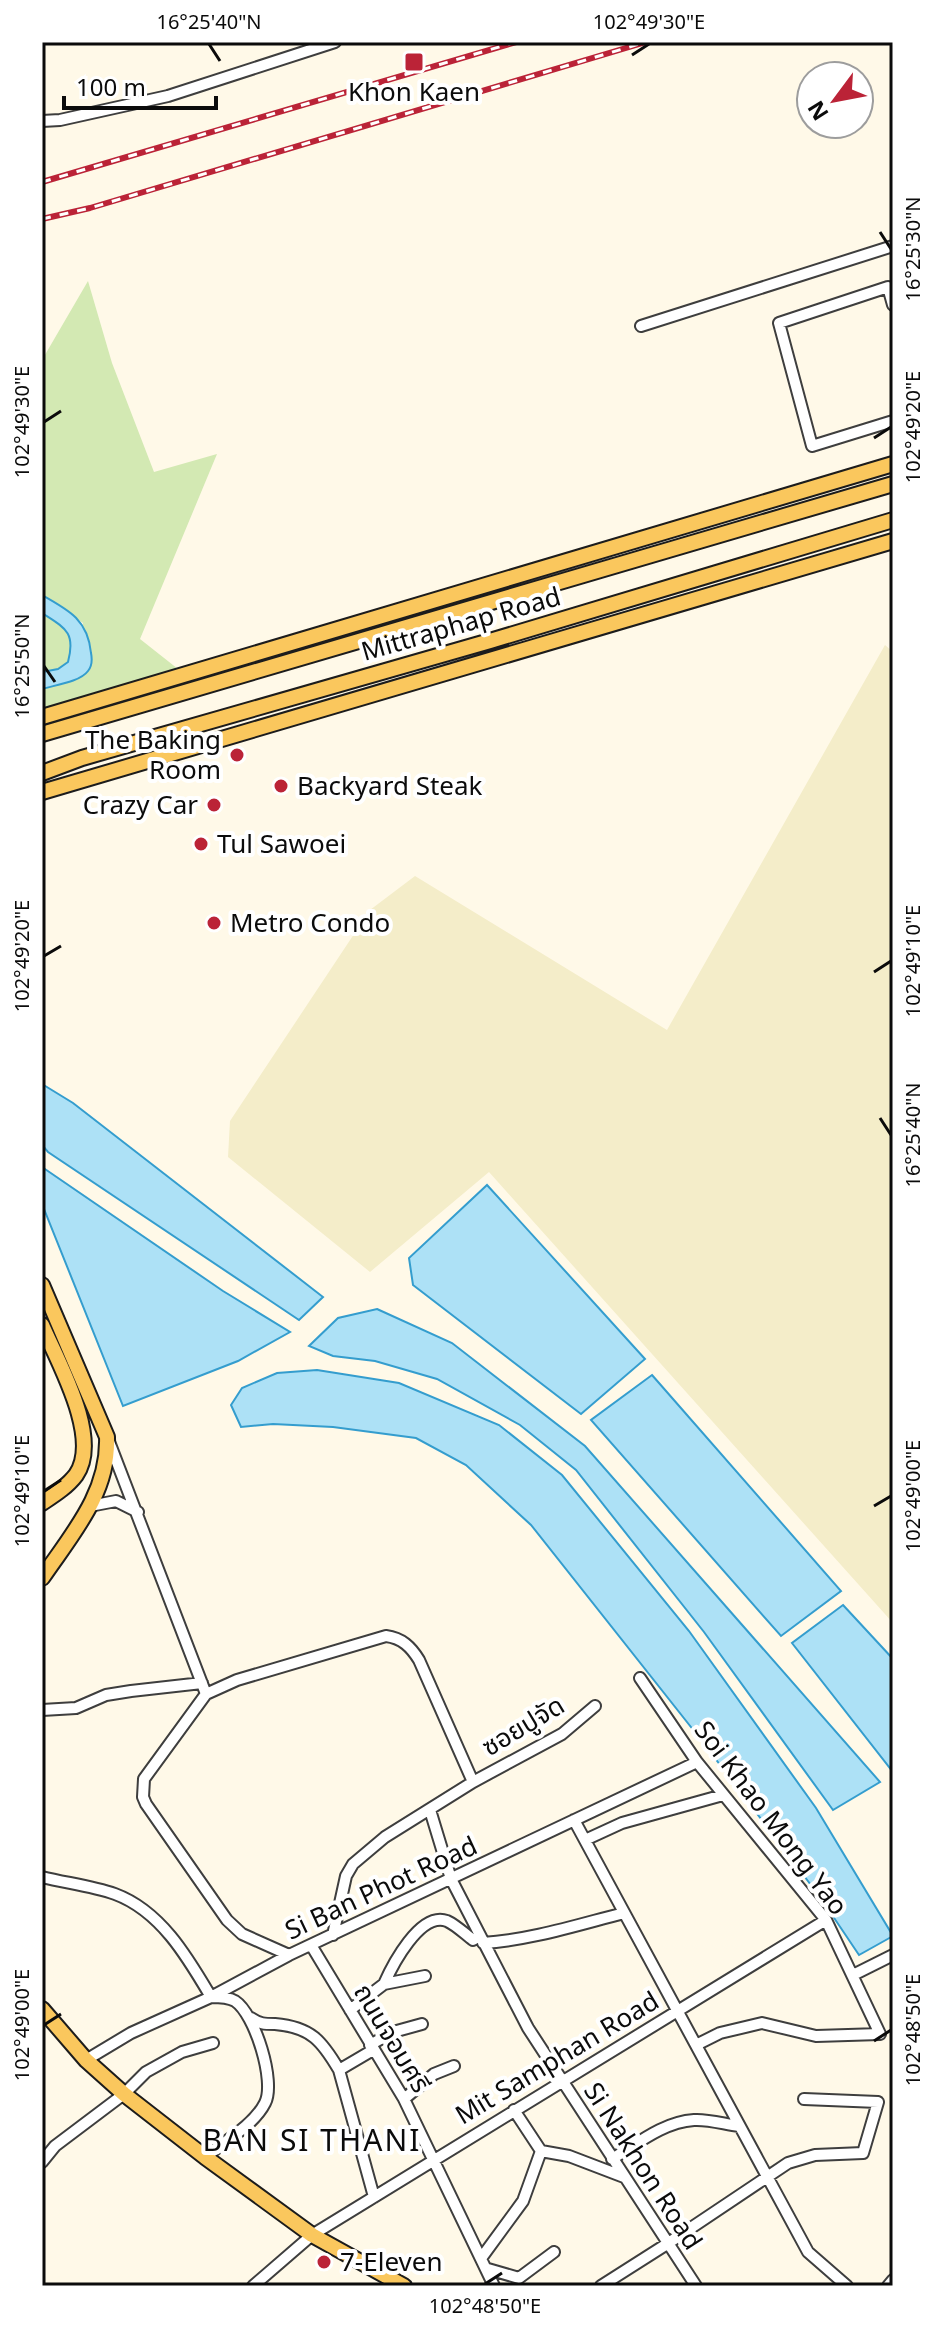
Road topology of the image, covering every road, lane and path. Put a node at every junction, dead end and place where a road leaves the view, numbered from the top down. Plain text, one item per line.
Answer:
1 (335, 42) edge
2 (42, 121) edge
3 (893, 246) edge
4 (893, 305) edge
5 (641, 326) dead end
6 (893, 421) edge
7 (893, 464) edge
8 (893, 484) edge
9 (893, 520) edge
10 (859, 530) junction
11 (893, 541) edge
12 (837, 556) junction
13 (527, 573) junction
14 (699, 578) junction
15 (555, 582) junction
16 (733, 587) junction
17 (423, 603) junction
18 (403, 627) junction
19 (435, 656) junction
20 (414, 682) junction
21 (276, 703) junction
22 (307, 714) junction
23 (42, 717) edge
24 (67, 726) junction
25 (42, 728) edge
26 (42, 734) edge
27 (82, 758) junction
28 (42, 773) edge
29 (42, 784) edge
30 (42, 792) edge
31 (42, 1285) edge
32 (42, 1325) edge
33 (107, 1437) junction
34 (42, 1503) edge
35 (90, 1506) junction
36 (138, 1512) junction
37 (42, 1578) edge
38 (640, 1678) dead end
39 (202, 1683) junction
40 (206, 1694) junction
41 (595, 1706) dead end
42 (42, 1710) edge
43 (697, 1762) junction
44 (473, 1782) junction
45 (723, 1795) junction
46 (430, 1810) junction
47 (574, 1820) junction
48 (585, 1840) junction
49 (42, 1877) edge
50 (451, 1879) junction
51 (624, 1913) junction
52 (826, 1920) junction
53 (333, 1935) junction
54 (481, 1939) junction
55 (311, 1945) junction
56 (289, 1955) junction
57 (893, 1955) edge
58 (853, 1975) junction
59 (425, 1976) dead end
60 (384, 1984) junction
61 (211, 1997) junction
62 (42, 2009) edge
63 (350, 2010) junction
64 (678, 2010) junction
65 (251, 2018) junction
66 (422, 2024) dead end
67 (213, 2043) dead end
68 (696, 2045) junction
69 (371, 2047) junction
70 (86, 2060) junction
71 (454, 2066) dead end
72 (339, 2070) junction
73 (563, 2083) junction
74 (124, 2094) junction
75 (404, 2099) junction
76 (804, 2099) dead end
77 (514, 2110) junction
78 (739, 2126) junction
79 (541, 2151) junction
80 (205, 2157) junction
81 (434, 2158) junction
82 (612, 2159) junction
83 (42, 2162) edge
84 (624, 2177) junction
85 (766, 2178) junction
86 (374, 2197) junction
87 (312, 2235) junction
88 (667, 2244) junction
89 (554, 2252) dead end
90 (482, 2257) junction
91 (488, 2269) junction
92 (893, 2280) edge
93 (253, 2286) edge
94 (404, 2286) edge
95 (494, 2286) edge
96 (601, 2286) edge
97 (696, 2286) edge
98 (847, 2286) edge
99 (888, 2286) edge

1 - 2 street
3 - 5 street
4 - 6 street
7 - 13 main road, Mittraphap Road
8 - 15 main road, Mittraphap Road
9 - 10 main road, Mittraphap Road
10 - 12 main road
10 - 14 main road, Mittraphap Road
11 - 12 main road, Mittraphap Road
12 - 16 main road, Mittraphap Road
13 - 15 main road
13 - 17 main road, Mittraphap Road
14 - 16 main road
14 - 19 main road, Mittraphap Road
15 - 18 main road, Mittraphap Road
16 - 20 main road, Mittraphap Road
17 - 18 main road
17 - 23 main road, Mittraphap Road
18 - 24 main road, Mittraphap Road
19 - 20 main road
19 - 21 main road, Mittraphap Road
20 - 22 main road, Mittraphap Road
21 - 22 main road
21 - 27 main road, Mittraphap Road
22 - 30 main road, Mittraphap Road
24 - 25 main road
24 - 26 main road, Mittraphap Road
27 - 28 main road, Mittraphap Road
27 - 29 main road
31 - 33 main road
32 - 34 main road
33 - 35 main road
33 - 36 street
35 - 36 street
35 - 37 main road
36 - 39 street
38 - 43 street, Soi Khao Mong Yao
39 - 40 street
39 - 42 street
40 - 44 street
40 - 56 street
41 - 44 street, ซอยปูจัด
43 - 45 street, Soi Khao Mong Yao
43 - 47 street, Si Ban Phot Road
44 - 46 street, ซอยปูจัด
45 - 48 street
45 - 52 street, Soi Khao Mong Yao
46 - 50 street, Si Nakhon Road
46 - 53 street, ซอยปูจัด
47 - 48 street
47 - 50 street, Si Ban Phot Road
48 - 51 street
49 - 61 street
50 - 53 street, Si Ban Phot Road
50 - 54 street, Si Nakhon Road
51 - 54 street
51 - 64 street
52 - 58 street, Soi Khao Mong Yao
52 - 64 street, Mit Samphan Road
53 - 55 street, Si Ban Phot Road
54 - 60 street
54 - 73 street, Si Nakhon Road
55 - 56 street, Si Ban Phot Road
55 - 63 street, ถนนจอมศรี
56 - 61 street, Si Ban Phot Road
57 - 58 street
58 - 68 street, Soi Khao Mong Yao
59 - 60 street
60 - 63 street
61 - 65 street
61 - 70 street, Si Ban Phot Road
62 - 70 main road
63 - 69 street, ถนนจอมศรี
64 - 68 street
64 - 73 street, Mit Samphan Road
65 - 72 street
65 - 80 street
66 - 69 street
67 - 74 street
68 - 78 street
69 - 72 street
69 - 75 street, ถนนจอมศรี
70 - 74 main road
71 - 75 street
72 - 86 street
73 - 77 street, Mit Samphan Road
73 - 82 street, Si Nakhon Road
74 - 80 main road
74 - 83 street
75 - 81 street, ถนนจอมศรี
76 - 85 street
77 - 79 street
77 - 81 street, Mit Samphan Road
78 - 82 street
78 - 85 street
79 - 84 street
79 - 90 street
80 - 87 main road
81 - 86 street, Mit Samphan Road
81 - 90 street, ถนนจอมศรี
82 - 84 street, Si Nakhon Road
84 - 88 street, Si Nakhon Road
85 - 88 street
85 - 98 street
86 - 87 street, Mit Samphan Road
87 - 93 street, Mit Samphan Road
87 - 94 main road
88 - 96 street
88 - 97 street, Si Nakhon Road
89 - 91 street
90 - 91 street, ถนนจอมศรี
91 - 95 street, ถนนจอมศรี
92 - 99 street

